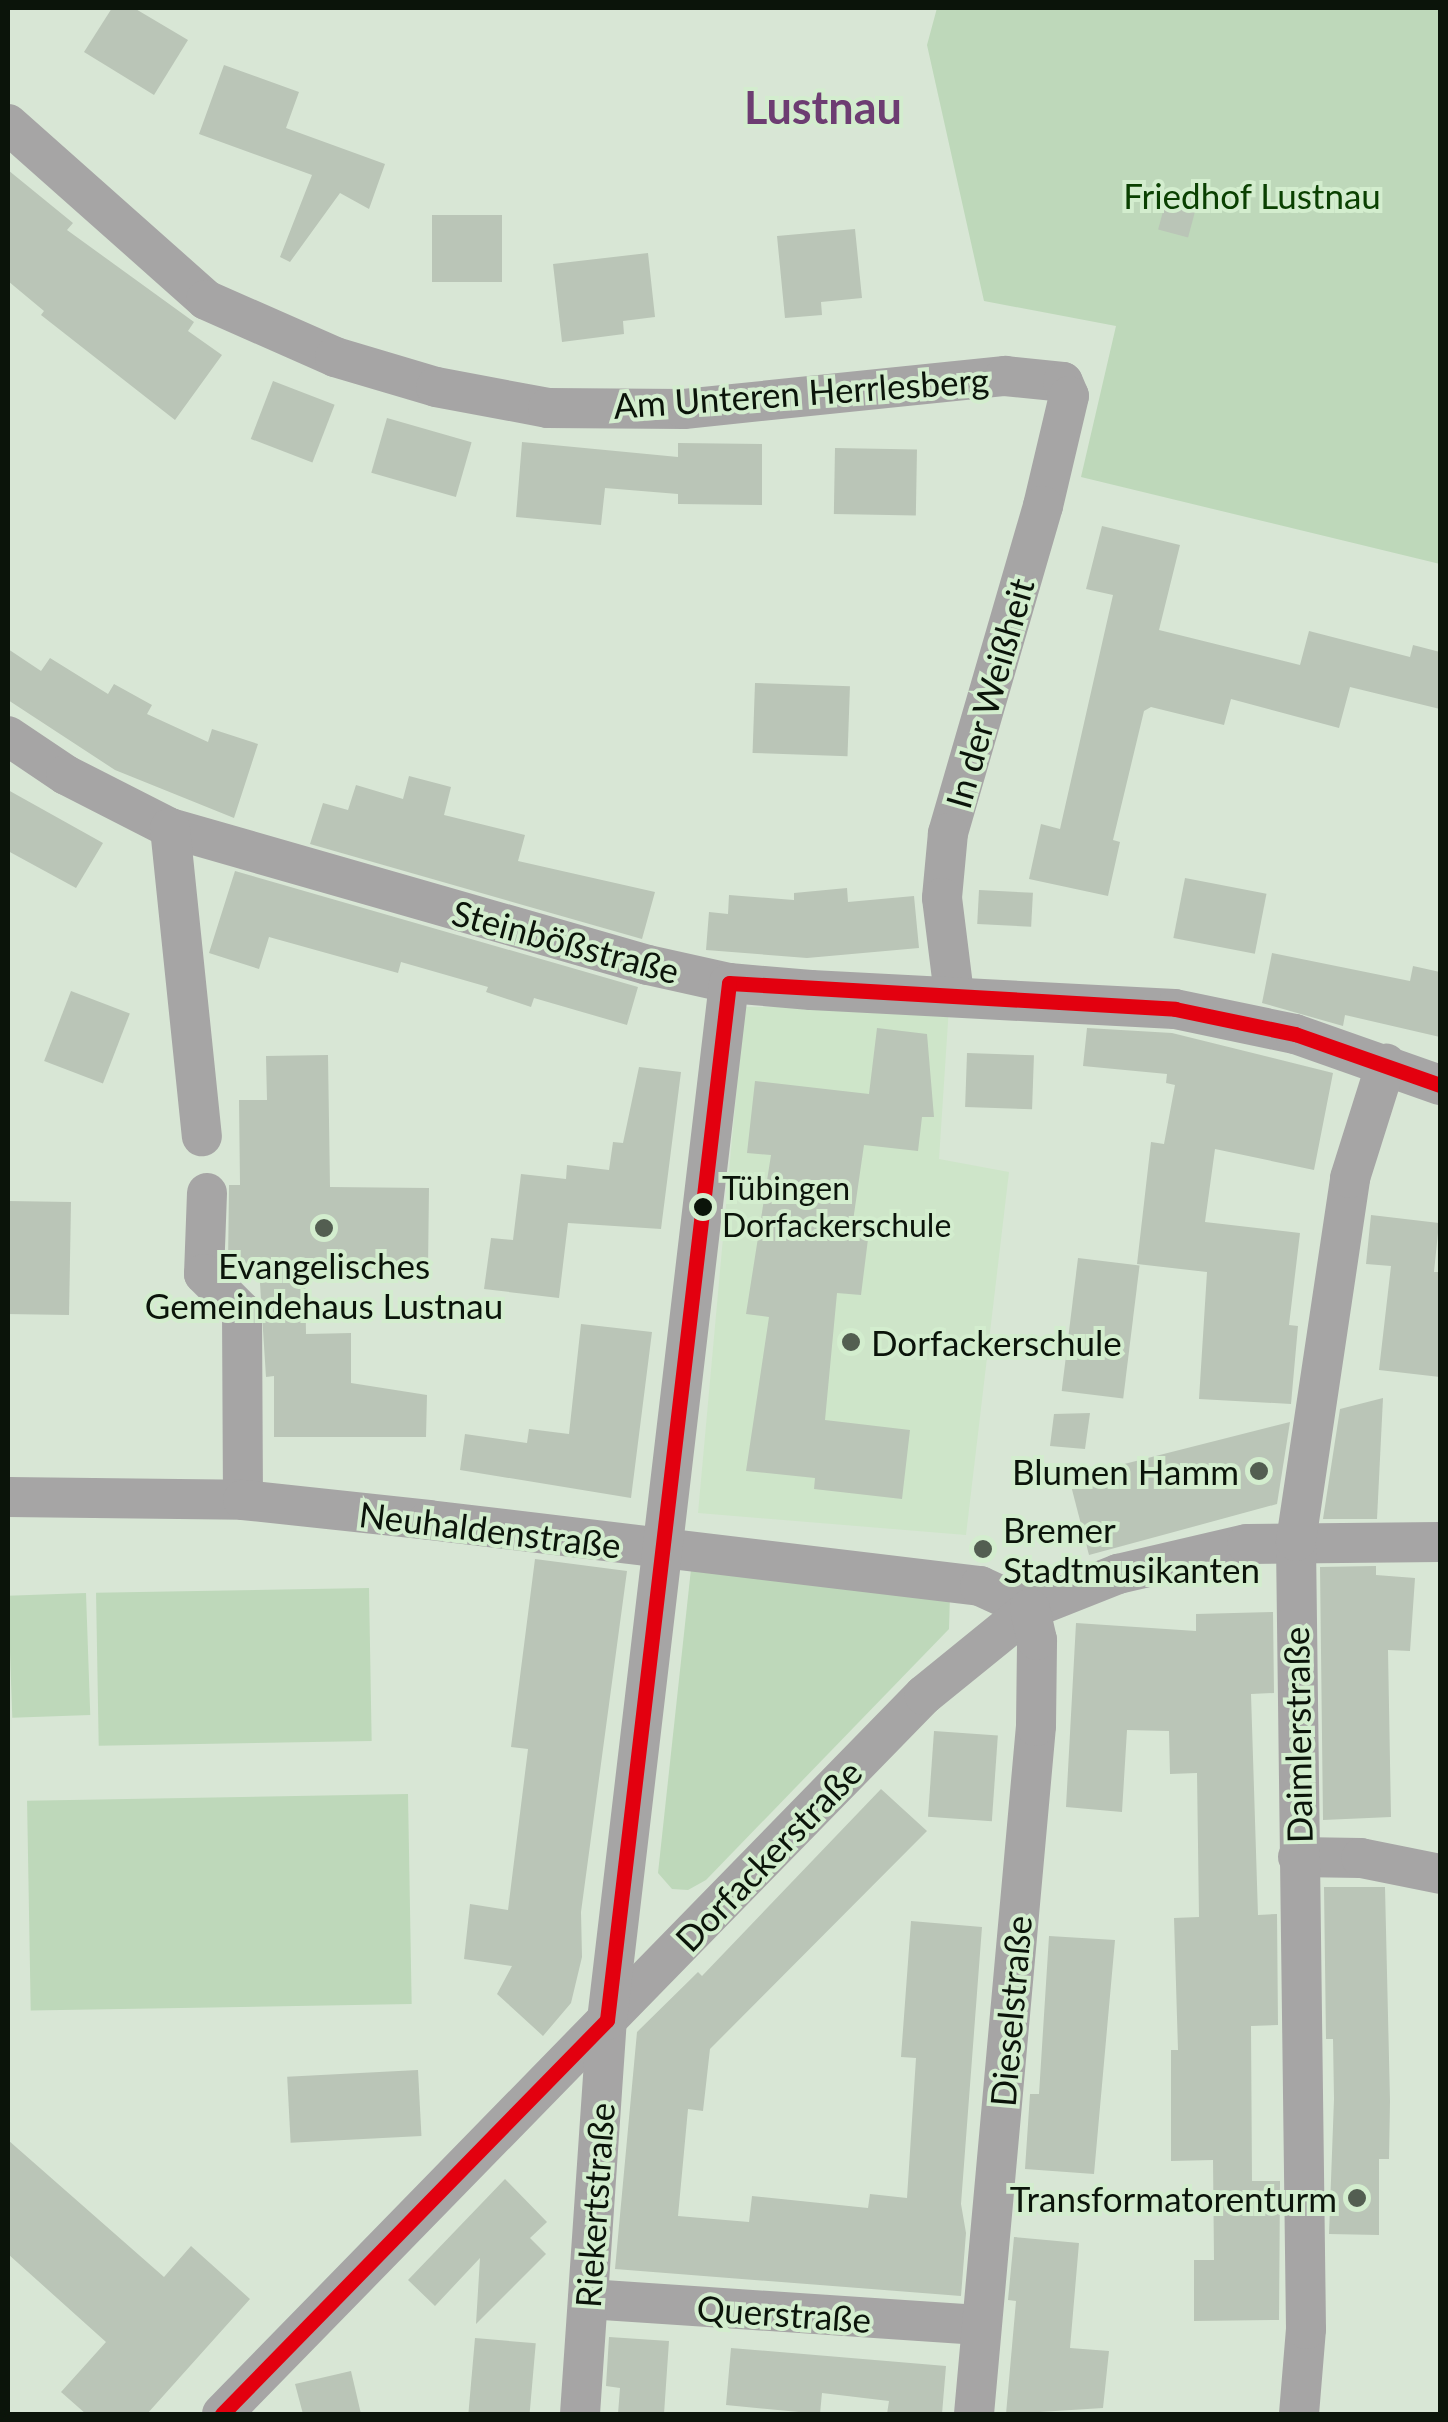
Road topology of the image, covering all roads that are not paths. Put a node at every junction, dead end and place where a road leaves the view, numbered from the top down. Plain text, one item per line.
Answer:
1 (8, 124) edge
2 (1069, 396) joint
3 (8, 736) edge
4 (170, 828) junction
5 (729, 983) junction
6 (954, 994) junction
7 (1386, 1064) junction
8 (1440, 1085) edge
9 (202, 1136) dead end
10 (208, 1193) dead end
11 (8, 1497) edge
12 (243, 1500) junction
13 (1296, 1540) junction
14 (1440, 1542) edge
15 (666, 1550) junction
16 (1030, 1608) junction
17 (1298, 1856) junction
18 (1440, 1874) edge
19 (607, 2020) junction
20 (588, 2299) junction
21 (979, 2325) junction
22 (222, 2414) edge
23 (580, 2414) edge
24 (974, 2414) edge
25 (1300, 2414) edge

1 - 2 street, Am Unteren Herrlesberg
2 - 6 street, In der Weißheit
3 - 4 street, Steinbößstraße
4 - 5 street, Steinbößstraße
4 - 9 street
5 - 6 street, Steinbößstraße
5 - 15 street, Riekertstraße
6 - 7 street, Steinbößstraße
7 - 8 street, Steinbößstraße
7 - 13 street, Daimlerstraße
10 - 12 street
11 - 12 street, Neuhaldenstraße
12 - 15 street, Neuhaldenstraße
13 - 14 street, Dorfackerstraße
13 - 16 street, Dorfackerstraße
13 - 17 street, Daimlerstraße
15 - 16 street, Neuhaldenstraße
15 - 19 street, Riekertstraße
16 - 19 street, Dorfackerstraße
16 - 21 street, Dieselstraße
17 - 18 street
17 - 25 street, Daimlerstraße
19 - 20 street, Riekertstraße
19 - 22 street, Dorfackerstraße
20 - 21 street, Querstraße
20 - 23 street, Riekertstraße
21 - 24 street, Dieselstraße

